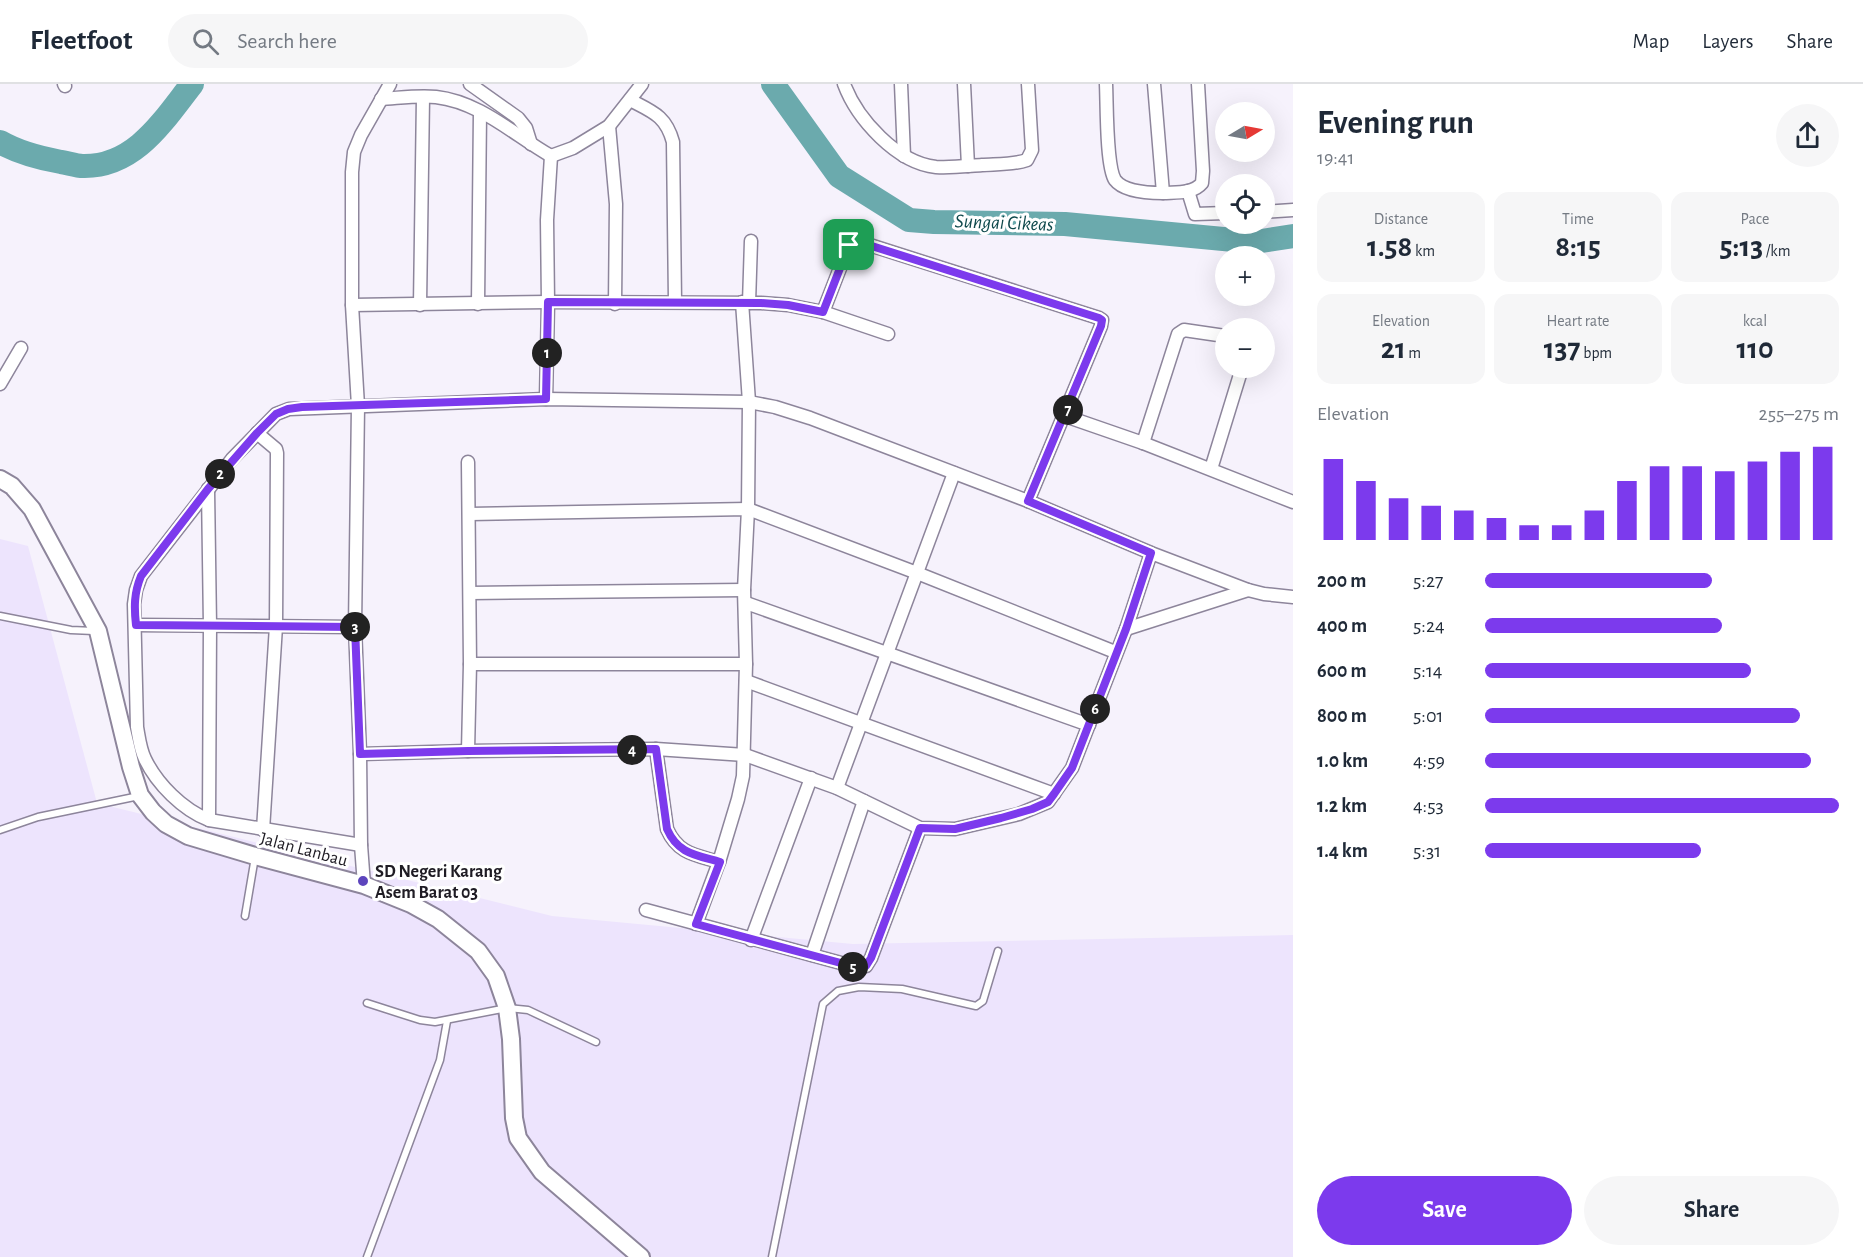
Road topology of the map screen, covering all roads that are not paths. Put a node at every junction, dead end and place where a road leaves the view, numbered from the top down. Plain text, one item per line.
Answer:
1 (390, 84) edge
2 (470, 84) edge
3 (642, 84) edge
4 (844, 84) edge
5 (901, 84) edge
6 (964, 84) edge
7 (1028, 84) edge
8 (1106, 84) edge
9 (1154, 84) edge
10 (1198, 84) edge
11 (423, 97) junction
12 (381, 99) junction
13 (630, 100) junction
14 (480, 112) junction
15 (609, 126) junction
16 (532, 145) junction
17 (550, 156) junction
18 (904, 156) junction
19 (968, 166) junction
20 (1188, 191) junction
21 (1163, 193) junction
22 (1293, 210) edge
23 (1275, 211) edge
24 (1215, 213) edge
25 (751, 241) dead end
26 (548, 302) junction
27 (675, 302) junction
28 (745, 303) junction
29 (478, 304) junction
30 (615, 304) junction
31 (352, 305) junction
32 (420, 305) junction
33 (823, 312) junction
34 (888, 334) dead end
35 (1215, 334) edge
36 (21, 348) dead end
37 (1239, 378) edge
38 (0, 384) edge
39 (546, 399) junction
40 (749, 402) junction
41 (358, 406) junction
42 (1065, 416) junction
43 (257, 433) junction
44 (1143, 443) junction
45 (468, 462) dead end
46 (1211, 469) junction
47 (954, 473) junction
48 (0, 479) edge
49 (208, 489) junction
50 (1028, 501) junction
51 (1293, 502) edge
52 (748, 509) junction
53 (470, 514) junction
54 (1151, 553) junction
55 (917, 573) junction
56 (1248, 590) junction
57 (470, 593) junction
58 (745, 597) junction
59 (1293, 597) edge
60 (0, 616) edge
61 (136, 625) junction
62 (210, 626) junction
63 (276, 626) junction
64 (355, 627) junction
65 (1126, 629) junction
66 (98, 631) junction
67 (1115, 652) junction
68 (888, 654) junction
69 (470, 664) junction
70 (746, 664) junction
71 (746, 681) junction
72 (862, 722) junction
73 (1089, 725) junction
74 (656, 749) junction
75 (468, 751) junction
76 (360, 754) junction
77 (745, 755) junction
78 (811, 778) junction
79 (837, 788) junction
80 (1054, 794) junction
81 (141, 795) junction
82 (864, 801) junction
83 (208, 820) junction
84 (920, 828) junction
85 (0, 830) edge
86 (263, 830) junction
87 (361, 845) junction
88 (255, 856) junction
89 (720, 862) junction
90 (364, 885) junction
91 (646, 910) dead end
92 (245, 916) dead end
93 (696, 924) junction
94 (750, 940) junction
95 (998, 951) dead end
96 (812, 956) junction
97 (367, 1003) dead end
98 (507, 1008) junction
99 (447, 1021) junction
100 (596, 1042) dead end
101 (367, 1257) edge
102 (641, 1257) edge
103 (772, 1257) edge

1 - 12 street
2 - 16 street
3 - 13 street
4 - 18 street
5 - 18 street
6 - 19 street
7 - 19 street
8 - 21 street
9 - 21 street
10 - 20 street
11 - 12 street
11 - 14 street
11 - 32 street
12 - 31 street
13 - 15 street
13 - 27 street
14 - 16 street
14 - 29 street
15 - 17 street
15 - 30 street
16 - 17 street
17 - 26 street
18 - 19 street
20 - 21 street
20 - 24 street
22 - 23 street
25 - 28 street
26 - 29 street
26 - 30 street
26 - 39 street
27 - 28 street
27 - 30 street
28 - 33 street
28 - 40 street
29 - 32 street
31 - 32 street
31 - 41 street
33 - 34 street
33 - 42 street
35 - 44 street
36 - 38 street
37 - 46 street
39 - 40 street
39 - 41 street
40 - 47 street
40 - 52 street
41 - 43 street
41 - 64 street
42 - 44 street
42 - 50 street
43 - 49 street
43 - 63 street
44 - 46 street
45 - 53 street
46 - 51 street
47 - 50 street
47 - 55 street
48 - 66 street, Jalan Lanbau
49 - 61 street
49 - 62 street
50 - 54 street
52 - 53 street
52 - 55 street
52 - 58 street
53 - 57 street
54 - 56 street
54 - 65 street
55 - 67 street
55 - 68 street
56 - 59 street
56 - 65 street
57 - 58 street
57 - 69 street
58 - 68 street
58 - 70 street
60 - 66 lane
61 - 62 street
61 - 83 street
62 - 63 street
62 - 83 street
63 - 64 street
63 - 86 street
64 - 76 street
65 - 67 street
66 - 81 street, Jalan Lanbau
67 - 73 street
68 - 72 street
68 - 73 street
69 - 70 street
69 - 75 street
70 - 71 street
71 - 72 street
71 - 77 street
72 - 79 street
72 - 80 street
73 - 80 street
74 - 75 street
74 - 77 street
74 - 89 street
75 - 76 street
76 - 87 street
77 - 78 street
77 - 89 street
78 - 79 street
78 - 94 street
79 - 82 street
80 - 84 street
81 - 85 lane
81 - 88 street, Jalan Lanbau
82 - 84 street
82 - 96 street
83 - 86 street
84 - 96 street
86 - 87 street
87 - 90 street
88 - 90 street, Jalan Lanbau
88 - 92 lane
89 - 93 street
90 - 98 street, Jalan Lanbau
91 - 93 street
93 - 94 street
94 - 96 street
95 - 103 lane
97 - 99 lane
98 - 99 lane
98 - 100 lane
98 - 102 street, Jalan Lanbau
99 - 101 lane

